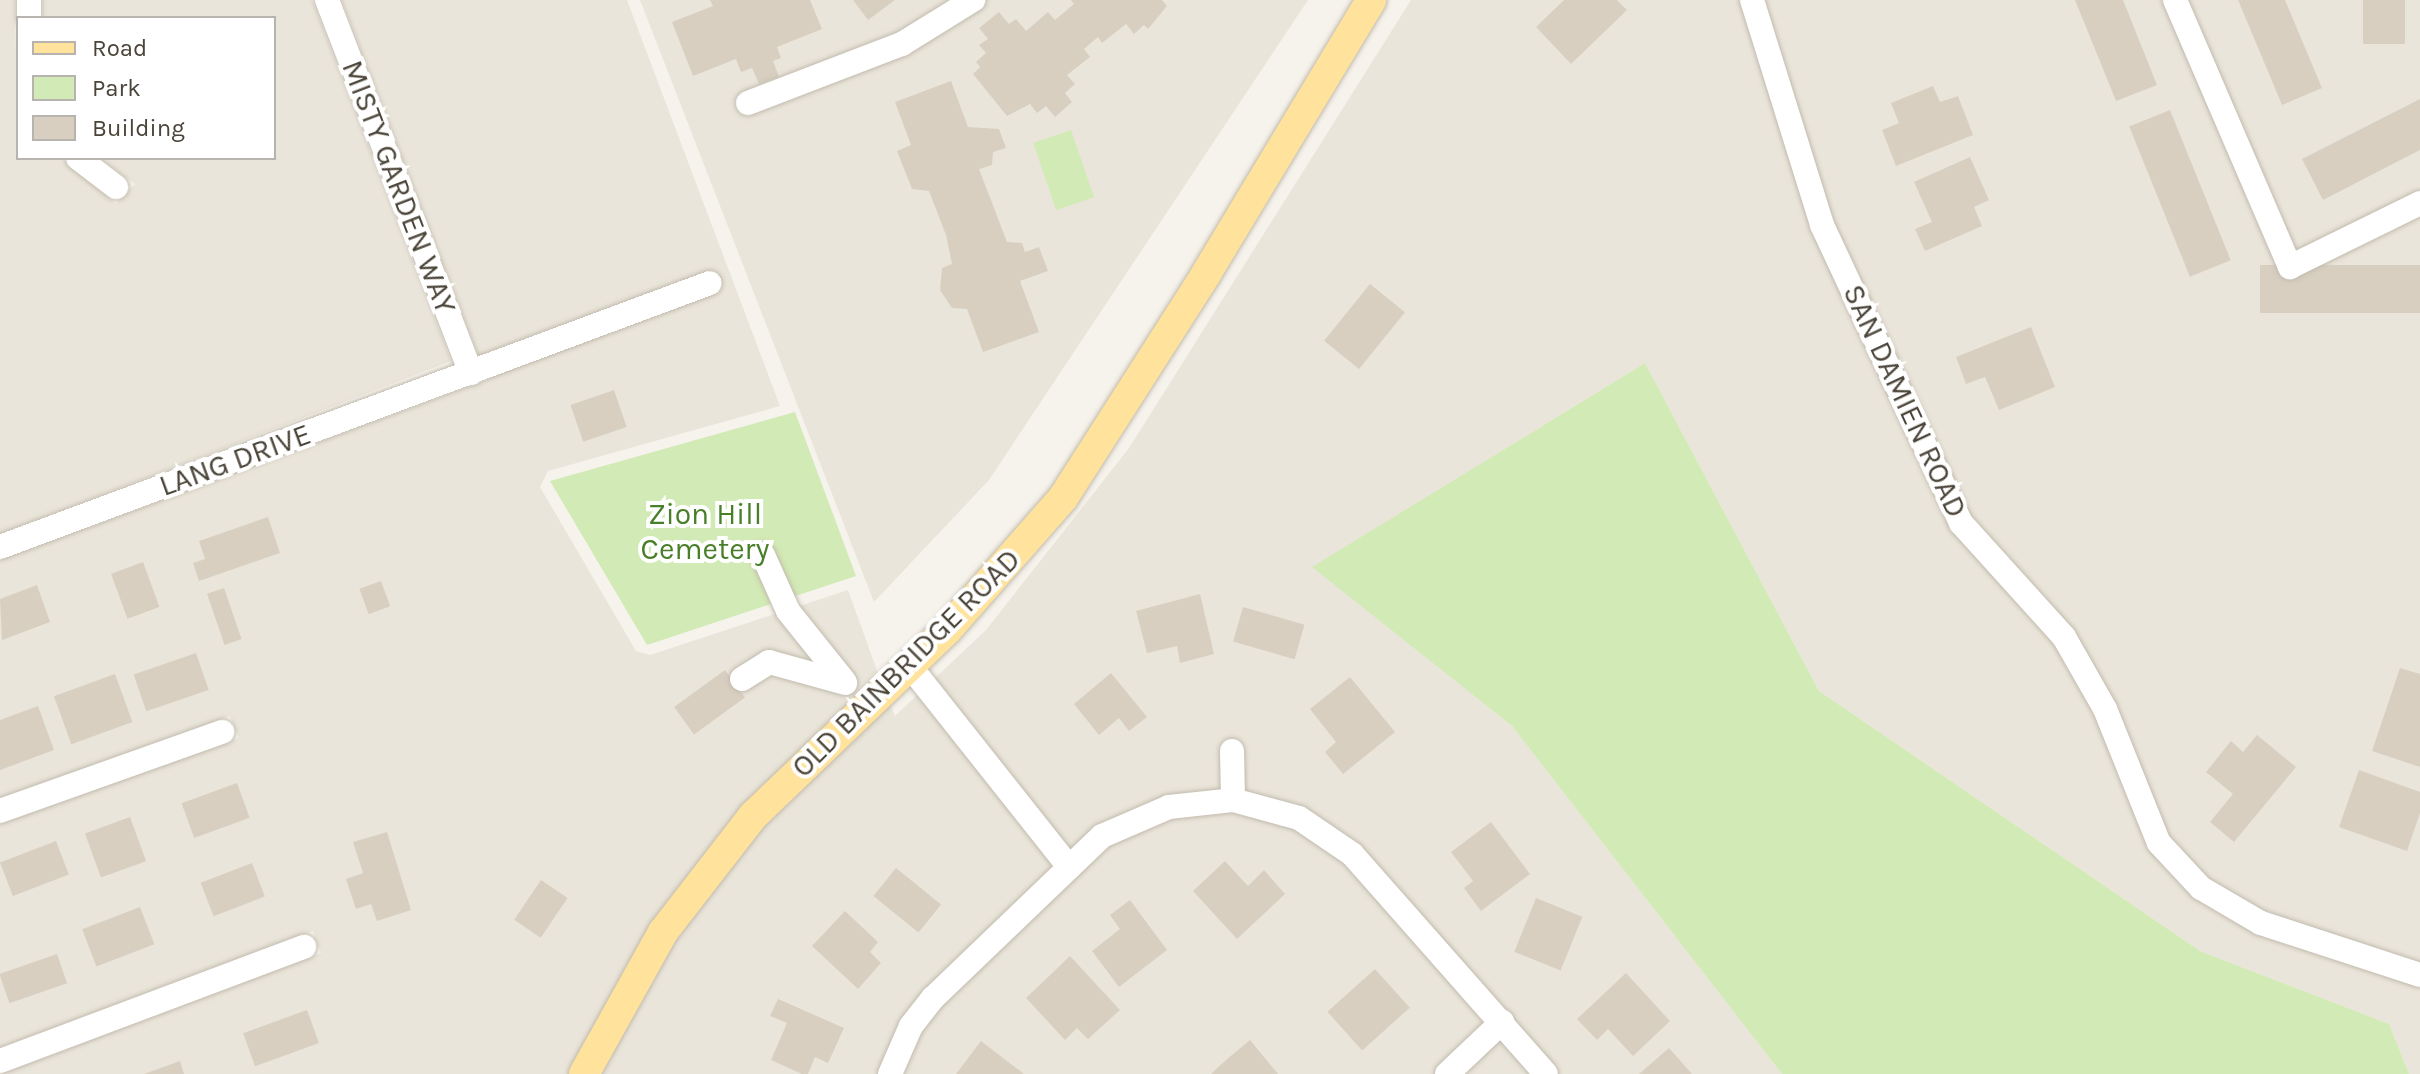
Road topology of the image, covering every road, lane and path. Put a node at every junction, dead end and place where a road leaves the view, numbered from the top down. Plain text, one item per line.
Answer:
1 (327, 0) edge
2 (973, 0) edge
3 (1371, 0) edge
4 (1752, 0) edge
5 (2175, 0) edge
6 (748, 103) dead end
7 (81, 160) edge
8 (116, 187) dead end
9 (2420, 203) edge
10 (710, 283) dead end
11 (471, 373) junction
12 (0, 547) edge
13 (763, 555) dead end
14 (909, 665) junction
15 (742, 679) dead end
16 (844, 681) junction
17 (866, 705) junction
18 (222, 732) dead end
19 (1232, 751) dead end
20 (1233, 800) junction
21 (0, 811) edge
22 (1069, 867) junction
23 (304, 947) dead end
24 (2420, 975) edge
25 (1502, 1022) junction
26 (0, 1061) edge
27 (584, 1074) edge
28 (890, 1074) edge
29 (1447, 1074) edge
30 (1546, 1074) edge

1 - 11 street, MISTY GARDEN WAY
2 - 6 street
3 - 14 main road, OLD BAINBRIDGE ROAD
4 - 24 street, SAN DAMIEN ROAD
5 - 9 street
7 - 8 street
10 - 11 street, LANG DRIVE
11 - 12 street, LANG DRIVE
13 - 16 street
14 - 17 main road, OLD BAINBRIDGE ROAD
14 - 22 street
15 - 16 street
16 - 17 street
17 - 27 main road, OLD BAINBRIDGE ROAD
18 - 21 street
19 - 20 street
20 - 22 street
20 - 25 street
22 - 28 street
23 - 26 street
25 - 29 street
25 - 30 street

